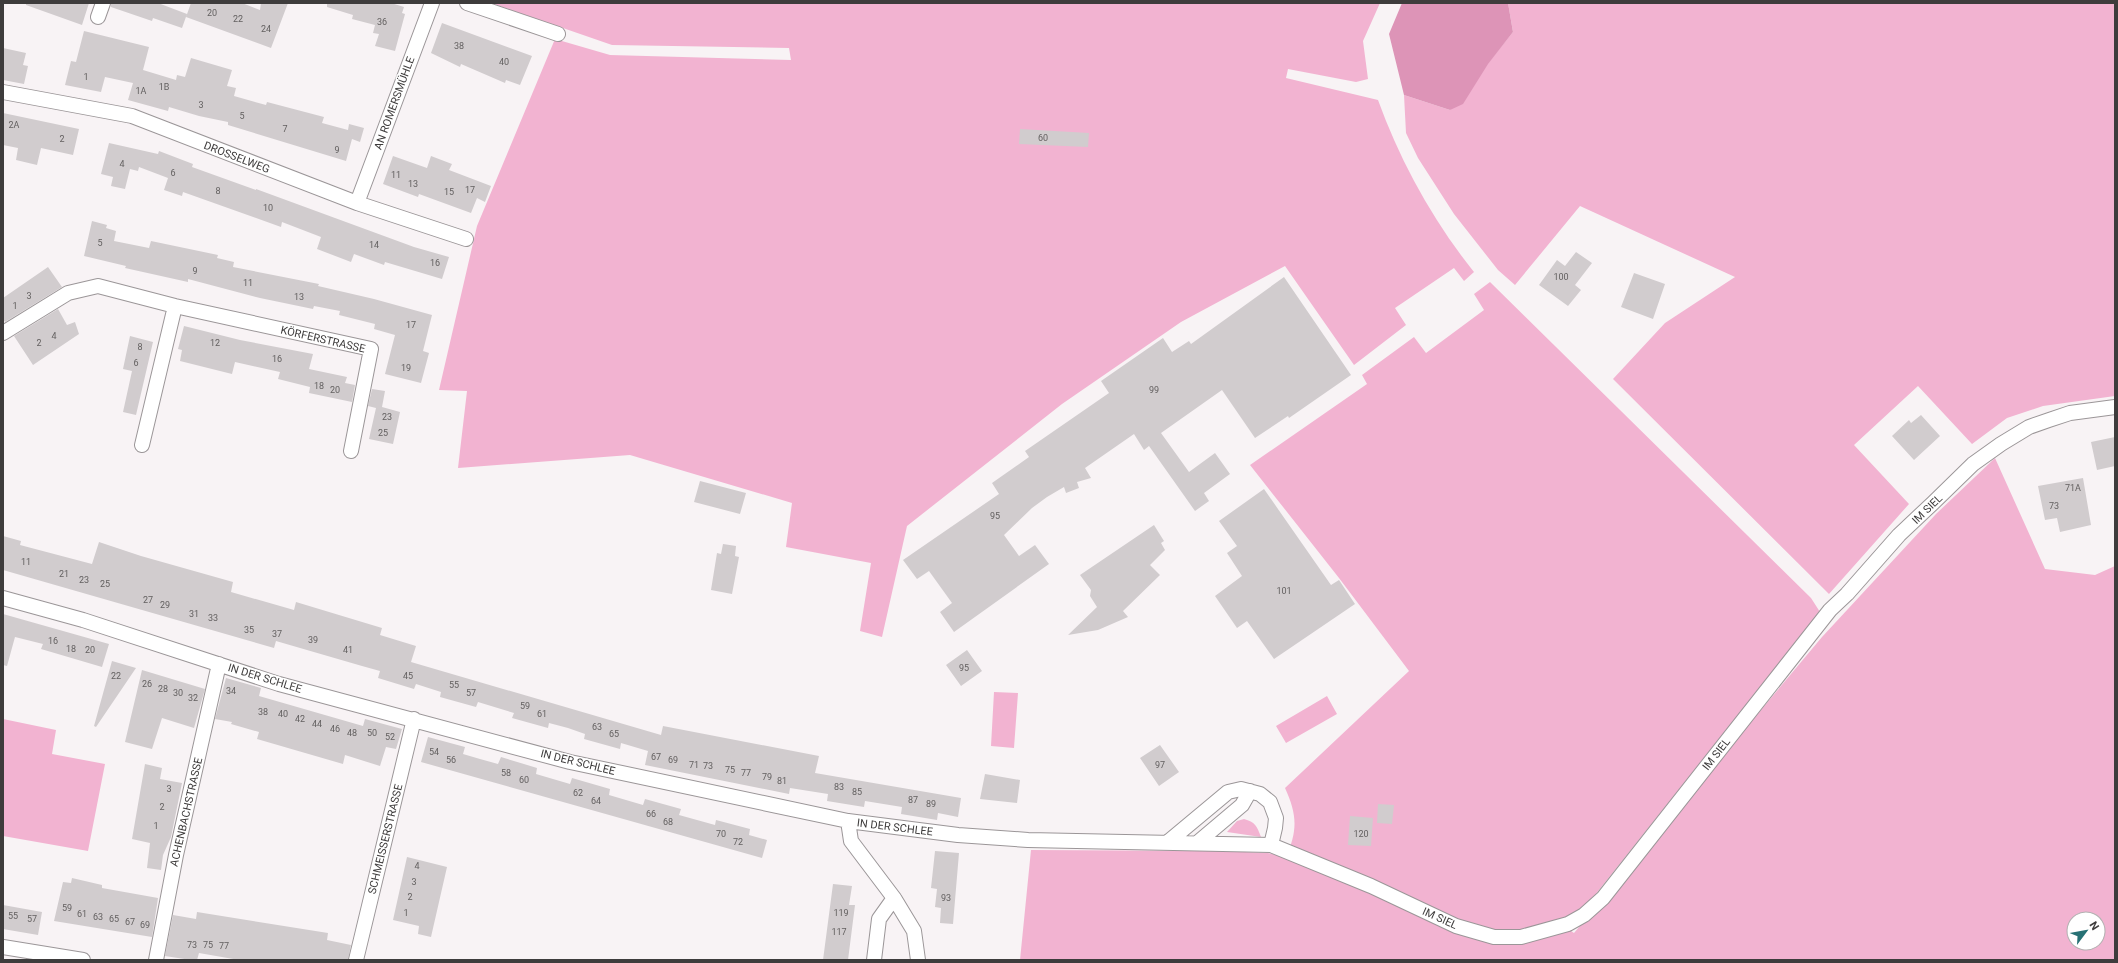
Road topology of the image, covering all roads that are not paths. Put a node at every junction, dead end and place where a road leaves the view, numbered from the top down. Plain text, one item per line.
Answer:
1 (103, 3) edge
2 (432, 3) edge
3 (468, 3) edge
4 (98, 17) dead end
5 (558, 34) dead end
6 (3, 92) edge
7 (357, 203) junction
8 (466, 239) dead end
9 (175, 306) junction
10 (3, 333) edge
11 (2115, 407) edge
12 (142, 445) dead end
13 (350, 451) dead end
14 (3, 598) edge
15 (219, 664) junction
16 (414, 719) junction
17 (1250, 791) junction
18 (848, 821) junction
19 (1168, 842) junction
20 (1197, 842) junction
21 (1271, 845) junction
22 (894, 898) junction
23 (3, 947) edge
24 (83, 960) edge
25 (156, 960) edge
26 (356, 960) edge
27 (874, 960) edge
28 (918, 960) edge

1 - 4 street
2 - 7 street, AN ROMERSMÜHLE
3 - 5 street
6 - 7 street, DROSSELWEG
7 - 8 street, DROSSELWEG
9 - 10 street, KÖRFERSTRASSE
9 - 12 street
9 - 13 street, KÖRFERSTRASSE
11 - 21 street, IM SIEL
14 - 15 street, IN DER SCHLEE
15 - 16 street, IN DER SCHLEE
15 - 25 street, ACHENBACHSTRASSE
16 - 18 street, IN DER SCHLEE
16 - 26 street, SCHMEISSERSTRASSE
17 - 19 street
17 - 20 street
17 - 21 street
18 - 19 street, IN DER SCHLEE
18 - 22 street
19 - 20 street, IN DER SCHLEE
20 - 21 street, IN DER SCHLEE
22 - 27 street
22 - 28 street
23 - 24 street

